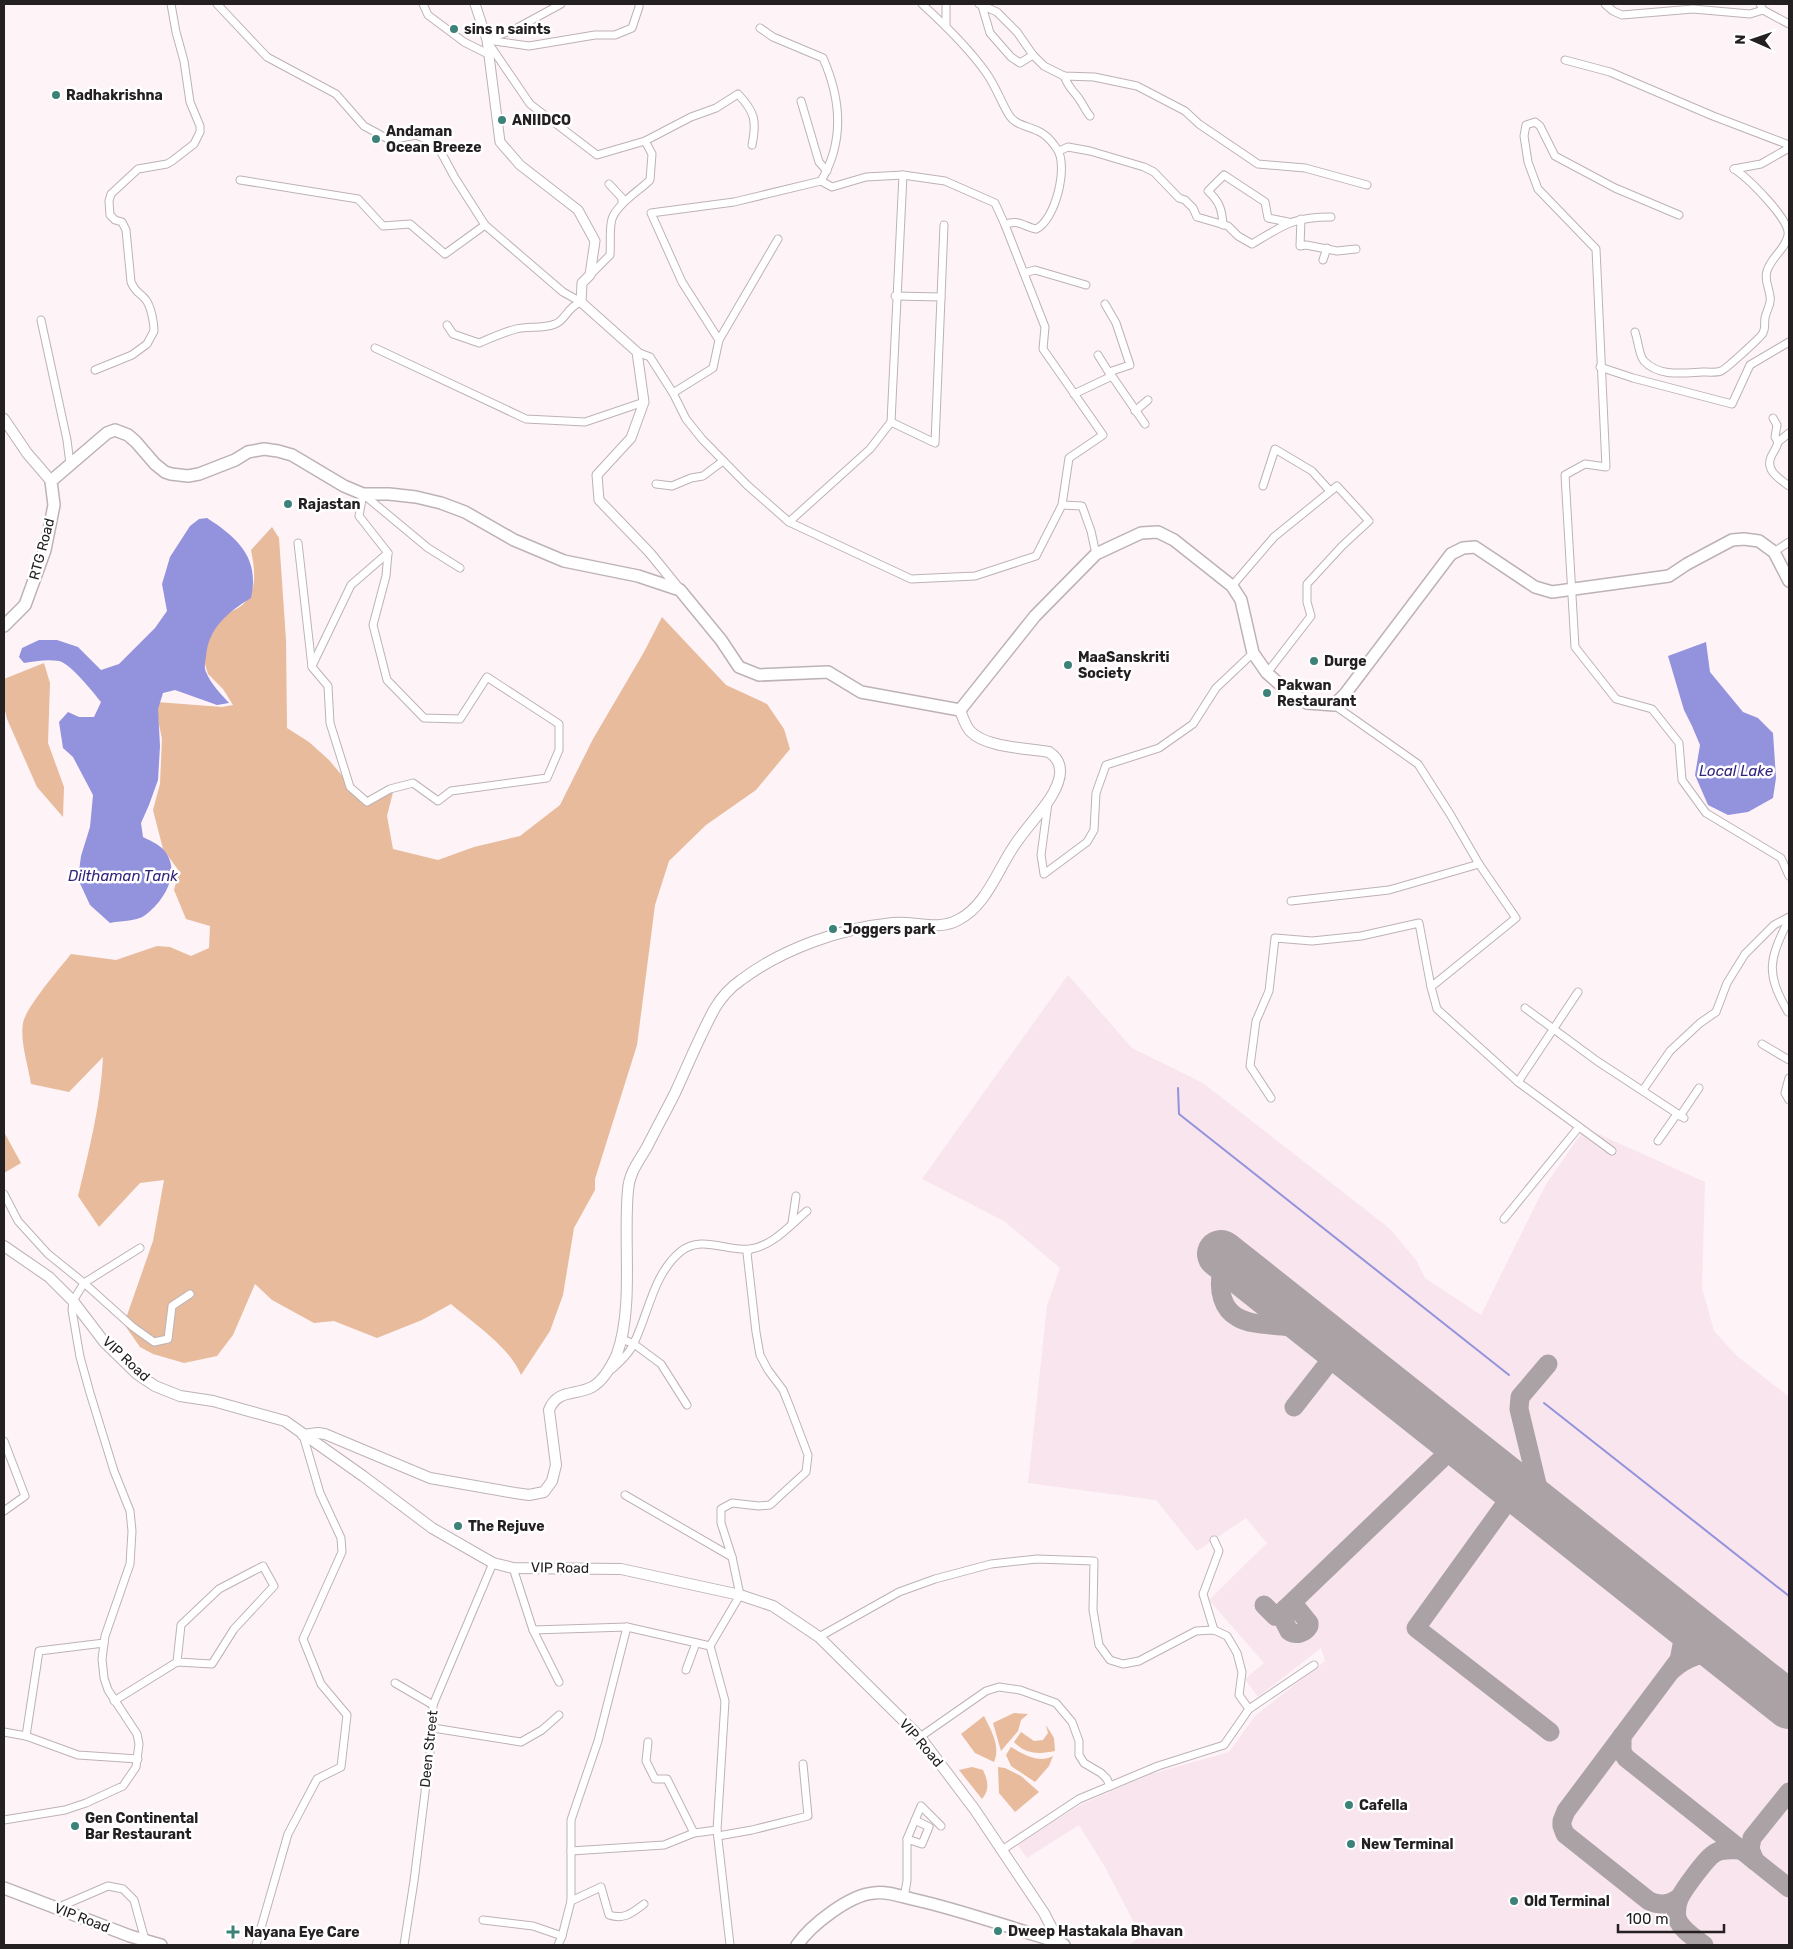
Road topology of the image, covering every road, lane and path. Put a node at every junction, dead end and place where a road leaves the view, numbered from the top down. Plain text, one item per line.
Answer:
1 (171, 4) edge
2 (217, 4) edge
3 (423, 4) edge
4 (475, 4) edge
5 (561, 4) edge
6 (639, 4) edge
7 (922, 4) edge
8 (946, 4) edge
9 (1605, 4) edge
10 (980, 5) edge
11 (1762, 7) edge
12 (1789, 24) edge
13 (946, 26) junction
14 (760, 28) dead end
15 (487, 40) junction
16 (488, 54) junction
17 (1033, 55) junction
18 (1565, 60) dead end
19 (1064, 76) junction
20 (802, 100) dead end
21 (1090, 116) dead end
22 (645, 141) junction
23 (752, 146) dead end
24 (1789, 146) edge
25 (1059, 151) junction
26 (827, 171) junction
27 (903, 175) junction
28 (240, 180) dead end
29 (821, 181) junction
30 (609, 184) dead end
31 (1368, 185) dead end
32 (622, 204) junction
33 (1679, 215) dead end
34 (1331, 217) dead end
35 (1301, 219) junction
36 (1288, 222) junction
37 (485, 225) junction
38 (944, 225) dead end
39 (1005, 225) junction
40 (1223, 225) junction
41 (778, 239) dead end
42 (1327, 248) junction
43 (1356, 249) dead end
44 (1324, 260) dead end
45 (1024, 273) junction
46 (590, 275) junction
47 (1086, 285) dead end
48 (896, 296) junction
49 (941, 297) junction
50 (581, 302) junction
51 (1105, 304) dead end
52 (41, 320) dead end
53 (447, 325) dead end
54 (1636, 332) dead end
55 (719, 340) junction
56 (1789, 342) edge
57 (375, 348) dead end
58 (637, 352) junction
59 (1098, 354) dead end
60 (1600, 367) junction
61 (95, 370) dead end
62 (1110, 374) junction
63 (673, 393) junction
64 (1074, 394) junction
65 (1148, 400) dead end
66 (644, 402) junction
67 (1136, 411) junction
68 (1773, 418) dead end
69 (4, 419) edge
70 (891, 422) junction
71 (1145, 424) dead end
72 (1789, 433) edge
73 (1778, 442) junction
74 (723, 461) junction
75 (70, 464) junction
76 (51, 481) junction
77 (656, 484) dead end
78 (1263, 486) dead end
79 (1789, 486) edge
80 (1330, 492) junction
81 (363, 494) junction
82 (1062, 505) junction
83 (789, 522) junction
84 (298, 542) dead end
85 (1789, 542) edge
86 (1774, 552) junction
87 (388, 553) junction
88 (1096, 554) junction
89 (460, 568) dead end
90 (1789, 581) edge
91 (1232, 586) junction
92 (680, 590) junction
93 (1571, 590) junction
94 (4, 626) edge
95 (1253, 653) junction
96 (312, 667) junction
97 (1267, 673) junction
98 (1334, 705) junction
99 (960, 710) junction
100 (1048, 801) junction
101 (1479, 864) junction
102 (1789, 876) edge
103 (1291, 901) dead end
104 (1789, 918) edge
105 (1431, 987) junction
106 (1578, 992) dead end
107 (1525, 1008) dead end
108 (1788, 1012) dead end
109 (1554, 1028) junction
110 (1762, 1044) dead end
111 (1789, 1060) edge
112 (1789, 1078) edge
113 (1518, 1082) junction
114 (1699, 1088) dead end
115 (1643, 1090) junction
116 (1271, 1098) dead end
117 (1789, 1100) edge
118 (1680, 1116) junction
119 (1579, 1127) junction
120 (1658, 1141) dead end
121 (1612, 1151) dead end
122 (4, 1194) edge
123 (796, 1196) dead end
124 (807, 1211) dead end
125 (1504, 1220) dead end
126 (792, 1223) junction
127 (4, 1246) edge
128 (140, 1248) dead end
129 (750, 1249) junction
130 (84, 1283) junction
131 (190, 1294) dead end
132 (74, 1301) junction
133 (622, 1339) junction
134 (634, 1344) junction
135 (604, 1375) junction
136 (687, 1405) dead end
137 (303, 1434) junction
138 (4, 1441) edge
139 (625, 1495) dead end
140 (4, 1511) edge
141 (1214, 1540) dead end
142 (732, 1558) junction
143 (492, 1563) junction
144 (513, 1568) junction
145 (740, 1595) junction
146 (627, 1627) junction
147 (533, 1630) junction
148 (1214, 1630) junction
149 (819, 1637) junction
150 (104, 1643) junction
151 (696, 1643) junction
152 (710, 1646) junction
153 (177, 1662) junction
154 (1314, 1665) dead end
155 (686, 1670) dead end
156 (559, 1682) dead end
157 (395, 1683) dead end
158 (114, 1700) junction
159 (433, 1705) junction
160 (1249, 1709) junction
161 (559, 1715) dead end
162 (433, 1728) junction
163 (4, 1732) edge
164 (26, 1736) junction
165 (920, 1737) junction
166 (648, 1742) dead end
167 (138, 1759) junction
168 (803, 1764) dead end
169 (1110, 1786) junction
170 (4, 1820) edge
171 (915, 1820) junction
172 (941, 1826) dead end
173 (694, 1833) junction
174 (717, 1833) junction
175 (907, 1839) junction
176 (1002, 1850) junction
177 (571, 1851) junction
178 (4, 1888) edge
179 (904, 1897) junction
180 (571, 1902) junction
181 (644, 1904) dead end
182 (57, 1908) junction
183 (483, 1920) dead end
184 (562, 1936) junction
185 (145, 1940) junction
186 (1061, 1944) edge
187 (161, 1945) edge
188 (256, 1945) edge
189 (404, 1945) edge
190 (558, 1945) edge
191 (730, 1945) edge
192 (797, 1945) edge

1 - 61 street
2 - 37 street
3 - 16 street
4 - 15 street
5 - 15 street
6 - 15 street
7 - 13 street
8 - 13 street
9 - 11 street
10 - 17 street
10 - 17 street
11 - 12 street
13 - 25 street
14 - 26 street
15 - 16 street
15 - 22 street
16 - 46 street
17 - 19 street
18 - 24 street
19 - 21 street
19 - 31 street
20 - 26 street
22 - 23 street
22 - 32 street
24 - 54 street
25 - 39 street
25 - 40 street
26 - 29 street
27 - 29 street
27 - 39 street
27 - 48 street
28 - 37 street
29 - 55 street
30 - 32 street
32 - 46 street
33 - 60 street
34 - 35 street
35 - 36 street
35 - 42 street
36 - 40 street
36 - 40 street
37 - 50 street
38 - 49 street
39 - 45 street
41 - 55 street
42 - 43 street
42 - 44 street
45 - 47 street
45 - 64 street
46 - 50 street
48 - 49 street
48 - 70 street
49 - 70 street
50 - 53 street
50 - 58 street
51 - 62 street
52 - 75 street
55 - 63 street
56 - 60 street
57 - 66 street
58 - 63 street
58 - 66 street
59 - 62 street
60 - 93 street
62 - 64 street
62 - 67 street
63 - 74 street
64 - 82 street
65 - 67 street
66 - 92 street
67 - 71 street
68 - 73 street
69 - 76 main road
70 - 83 street
72 - 73 street
73 - 79 street
74 - 77 street
74 - 83 street
75 - 76 main road
75 - 81 main road
76 - 94 main road, RTG Road
78 - 80 street
80 - 91 street
80 - 97 street
81 - 87 street
81 - 89 street
81 - 92 main road
82 - 83 street
82 - 88 street
84 - 96 street
85 - 86 street
86 - 90 main road
86 - 93 main road
87 - 96 street
87 - 96 street
88 - 91 main road
88 - 99 main road
91 - 95 main road
92 - 99 main road
93 - 98 main road
93 - 102 street
95 - 97 main road
95 - 100 street
97 - 98 main road
98 - 101 street
99 - 100 main road
100 - 133 main road
101 - 103 street
101 - 105 street
104 - 108 street
104 - 115 street
105 - 113 street
105 - 116 street
106 - 109 street
107 - 109 street
109 - 113 street
109 - 115 street
110 - 111 street
112 - 117 street
113 - 119 street
114 - 118 street
115 - 118 street
118 - 120 street
119 - 121 street
119 - 125 street
122 - 130 street
123 - 126 street
124 - 126 street
126 - 129 street
127 - 132 main road, VIP Road
128 - 130 street
129 - 134 street
129 - 142 street
130 - 131 street
130 - 132 street
132 - 137 main road, VIP Road
132 - 150 street
133 - 134 street
133 - 135 main road
134 - 135 street
134 - 136 street
135 - 137 main road
137 - 143 main road, VIP Road
137 - 188 street
138 - 140 street
139 - 142 street
141 - 148 street
142 - 145 street
143 - 144 main road, VIP Road
143 - 159 street, Deen Street
144 - 145 main road, VIP Road
144 - 147 street
145 - 149 main road, VIP Road
145 - 152 street
146 - 147 street
146 - 151 street
146 - 177 street
147 - 156 street
148 - 149 street
148 - 160 street
149 - 165 main road, VIP Road
150 - 158 street
150 - 164 street
151 - 152 street
151 - 155 street
152 - 174 street
153 - 153 street
153 - 158 street
154 - 160 street
157 - 159 street
158 - 167 street
159 - 162 street, Deen Street
160 - 169 street
161 - 162 street
162 - 189 street, Deen Street
163 - 164 street
164 - 167 street
165 - 169 street
165 - 176 main road, VIP Road
166 - 173 street
167 - 170 street
168 - 174 street
169 - 176 street
171 - 172 street
171 - 175 street
171 - 175 street
173 - 174 street
173 - 177 street
174 - 191 street
175 - 179 street
176 - 186 main road, VIP Road
177 - 180 street
178 - 182 main road, VIP Road
179 - 186 main road, VIP Road
179 - 192 main road, VIP Road
180 - 181 street
180 - 184 street
182 - 185 main road, VIP Road
182 - 185 street
183 - 184 street
184 - 190 street
185 - 187 main road, VIP Road

